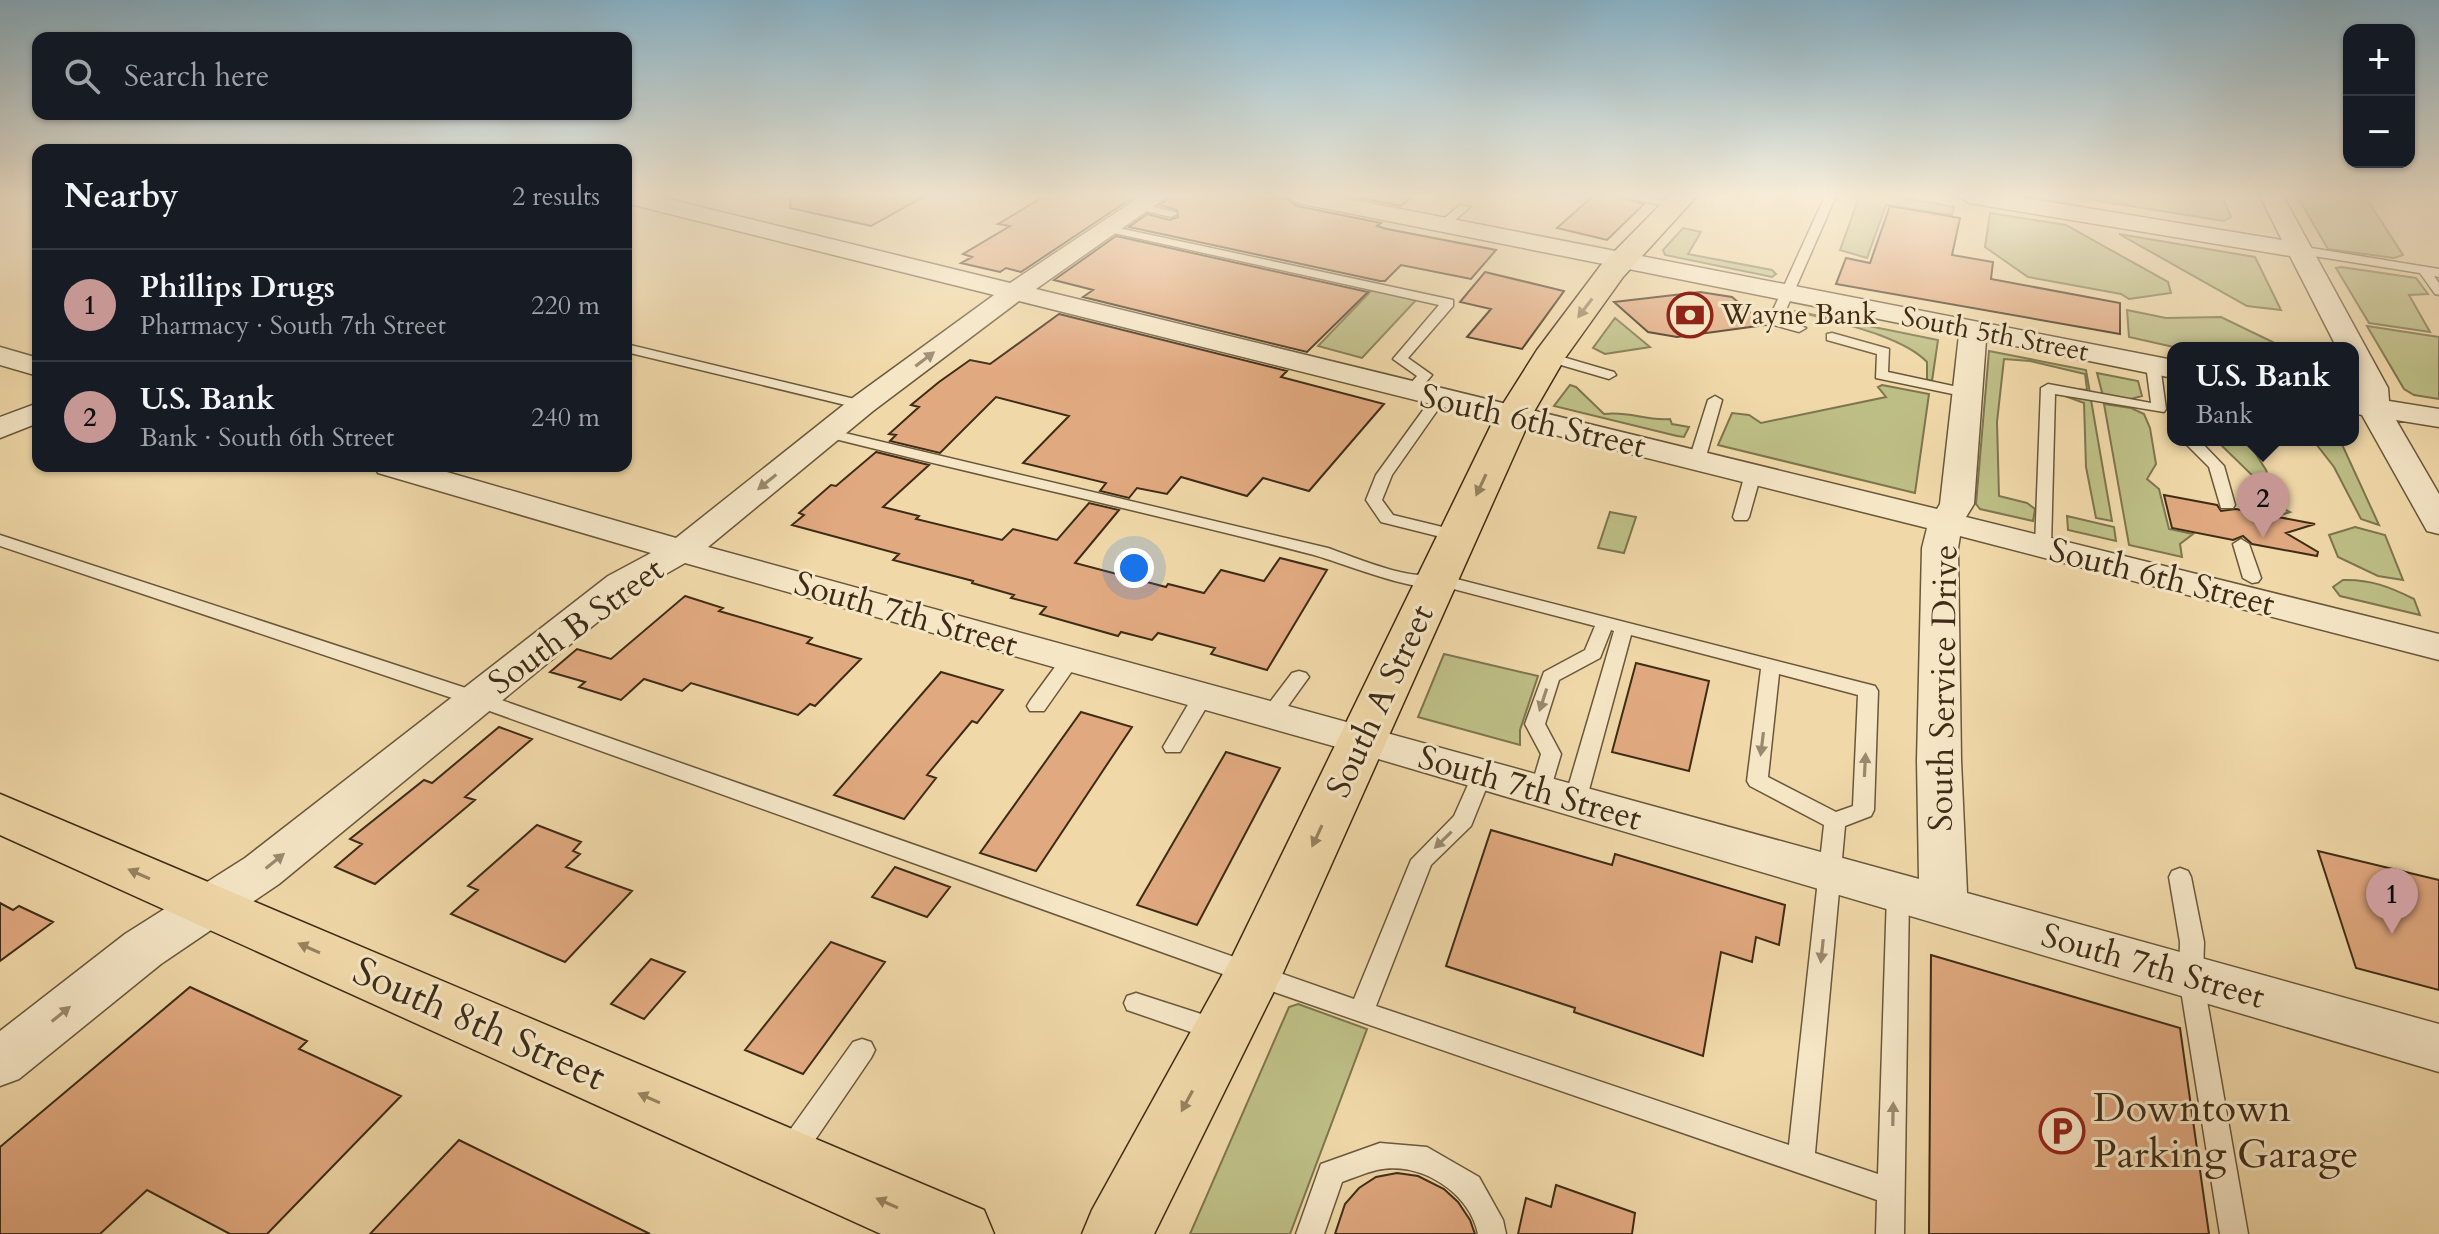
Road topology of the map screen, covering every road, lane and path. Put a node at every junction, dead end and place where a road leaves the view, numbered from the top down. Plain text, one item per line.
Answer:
1 (856, 254) edge
2 (1072, 254) edge
3 (1222, 254) edge
4 (1589, 254) edge
5 (1628, 254) edge
6 (1804, 254) edge
7 (2301, 254) edge
8 (2320, 254) edge
9 (1622, 260) junction
10 (2424, 271) junction
11 (2439, 273) edge
12 (2439, 291) edge
13 (1013, 293) junction
14 (1785, 293) junction
15 (1799, 328) dead end
16 (1973, 330) junction
17 (1832, 337) dead end
18 (2348, 342) edge
19 (632, 349) edge
20 (0, 356) edge
21 (1549, 357) junction
22 (2359, 363) edge
23 (32, 365) edge
24 (2163, 367) edge
25 (1609, 375) dead end
26 (1967, 393) junction
27 (1425, 395) junction
28 (1715, 400) dead end
29 (862, 405) junction
30 (2364, 406) edge
31 (2159, 409) junction
32 (32, 415) edge
33 (1514, 415) junction
34 (2167, 417) edge
35 (2439, 418) edge
36 (0, 429) edge
37 (828, 433) junction
38 (2196, 446) edge
39 (1697, 460) junction
40 (411, 472) edge
41 (1753, 474) junction
42 (2227, 505) dead end
43 (1741, 517) dead end
44 (1946, 522) junction
45 (2439, 524) edge
46 (1457, 536) junction
47 (0, 540) edge
48 (2241, 544) dead end
49 (2043, 546) junction
50 (684, 549) junction
51 (2252, 578) dead end
52 (1436, 581) junction
53 (1614, 625) junction
54 (2439, 647) edge
55 (1070, 660) junction
56 (1771, 666) junction
57 (1299, 677) dead end
58 (1203, 696) junction
59 (477, 699) junction
60 (1037, 706) dead end
61 (1271, 715) junction
62 (1362, 739) junction
63 (1173, 747) dead end
64 (1482, 774) junction
65 (1557, 796) junction
66 (0, 813) edge
67 (1835, 821) junction
68 (1829, 874) junction
69 (2180, 877) dead end
70 (1921, 900) junction
71 (211, 905) junction
72 (1253, 975) junction
73 (2191, 978) junction
74 (1136, 1003) dead end
75 (1361, 1012) junction
76 (1223, 1032) junction
77 (2439, 1048) edge
78 (862, 1050) dead end
79 (0, 1062) edge
80 (786, 1158) junction
81 (1801, 1161) junction
82 (1891, 1192) junction
83 (959, 1234) edge
84 (1117, 1234) edge
85 (1310, 1234) edge
86 (1492, 1234) edge
87 (1890, 1234) edge
88 (2234, 1234) edge

1 - 13 street, South 6th Street
2 - 13 street, South B Street
3 - 27 lane
4 - 9 street, South 5th Street
5 - 9 main road, South A Street
6 - 14 lane
7 - 18 street
8 - 10 lane
9 - 14 street, South 5th Street
9 -> 21 main road, South A Street
10 - 11 lane
10 - 12 lane
13 - 27 street, South 6th Street
29 -> 13 street, South B Street
14 - 15 lane
14 - 16 street, South 5th Street
16 - 24 street, South 5th Street
16 - 26 street, South Service Drive
17 - 26 lane
19 - 29 lane
20 - 23 street
21 - 25 lane
21 - 33 main road, South A Street
22 - 30 street
24 - 31 lane
26 - 44 street, South Service Drive
27 - 33 street, South 6th Street
27 - 46 lane
28 - 39 lane
29 - 37 street, South B Street
30 - 35 street
30 - 45 street
31 - 34 lane
31 - 49 lane
32 - 36 street
33 - 39 street, South 6th Street
33 -> 46 main road, South A Street
37 -> 50 street, South B Street
37 - 52 lane
38 - 42 lane
39 - 41 street, South 6th Street
40 - 50 street, South 7th Street
41 - 43 lane
41 - 44 street, South 6th Street
44 - 49 street, South 6th Street
44 - 70 street, South Service Drive
46 - 52 main road, South A Street
47 - 59 lane
48 - 51 lane
49 - 54 street, South 6th Street
50 - 55 street, South 7th Street
50 - 59 street, South B Street
52 - 53 lane
52 - 62 main road, South A Street
53 - 56 lane
53 - 65 lane
53 -> 65 lane
55 - 58 street, South 7th Street
55 - 60 lane
56 -> 67 lane
67 -> 56 lane
57 - 61 lane
58 - 61 street, South 7th Street
58 - 63 lane
71 -> 59 street, South B Street
59 - 72 lane
61 - 62 street, South 7th Street
62 - 64 street, South 7th Street
62 -> 72 main road, South A Street
64 - 65 street, South 7th Street
64 -> 75 lane
65 - 68 street, South 7th Street
71 -> 66 main road, South 8th Street
67 - 68 lane
68 - 70 street, South 7th Street
68 -> 81 lane
69 - 73 lane
70 - 73 street, South 7th Street
82 -> 70 lane
79 -> 71 street, South B Street
80 -> 71 main road, South 8th Street
72 - 75 lane
72 - 76 main road, South A Street
73 - 77 street, South 7th Street
73 - 88 lane
74 - 76 lane
75 - 81 lane
76 -> 84 main road, South A Street
78 - 80 lane
83 -> 80 main road, South 8th Street
81 - 82 lane
82 - 87 lane
85 - 86 lane

